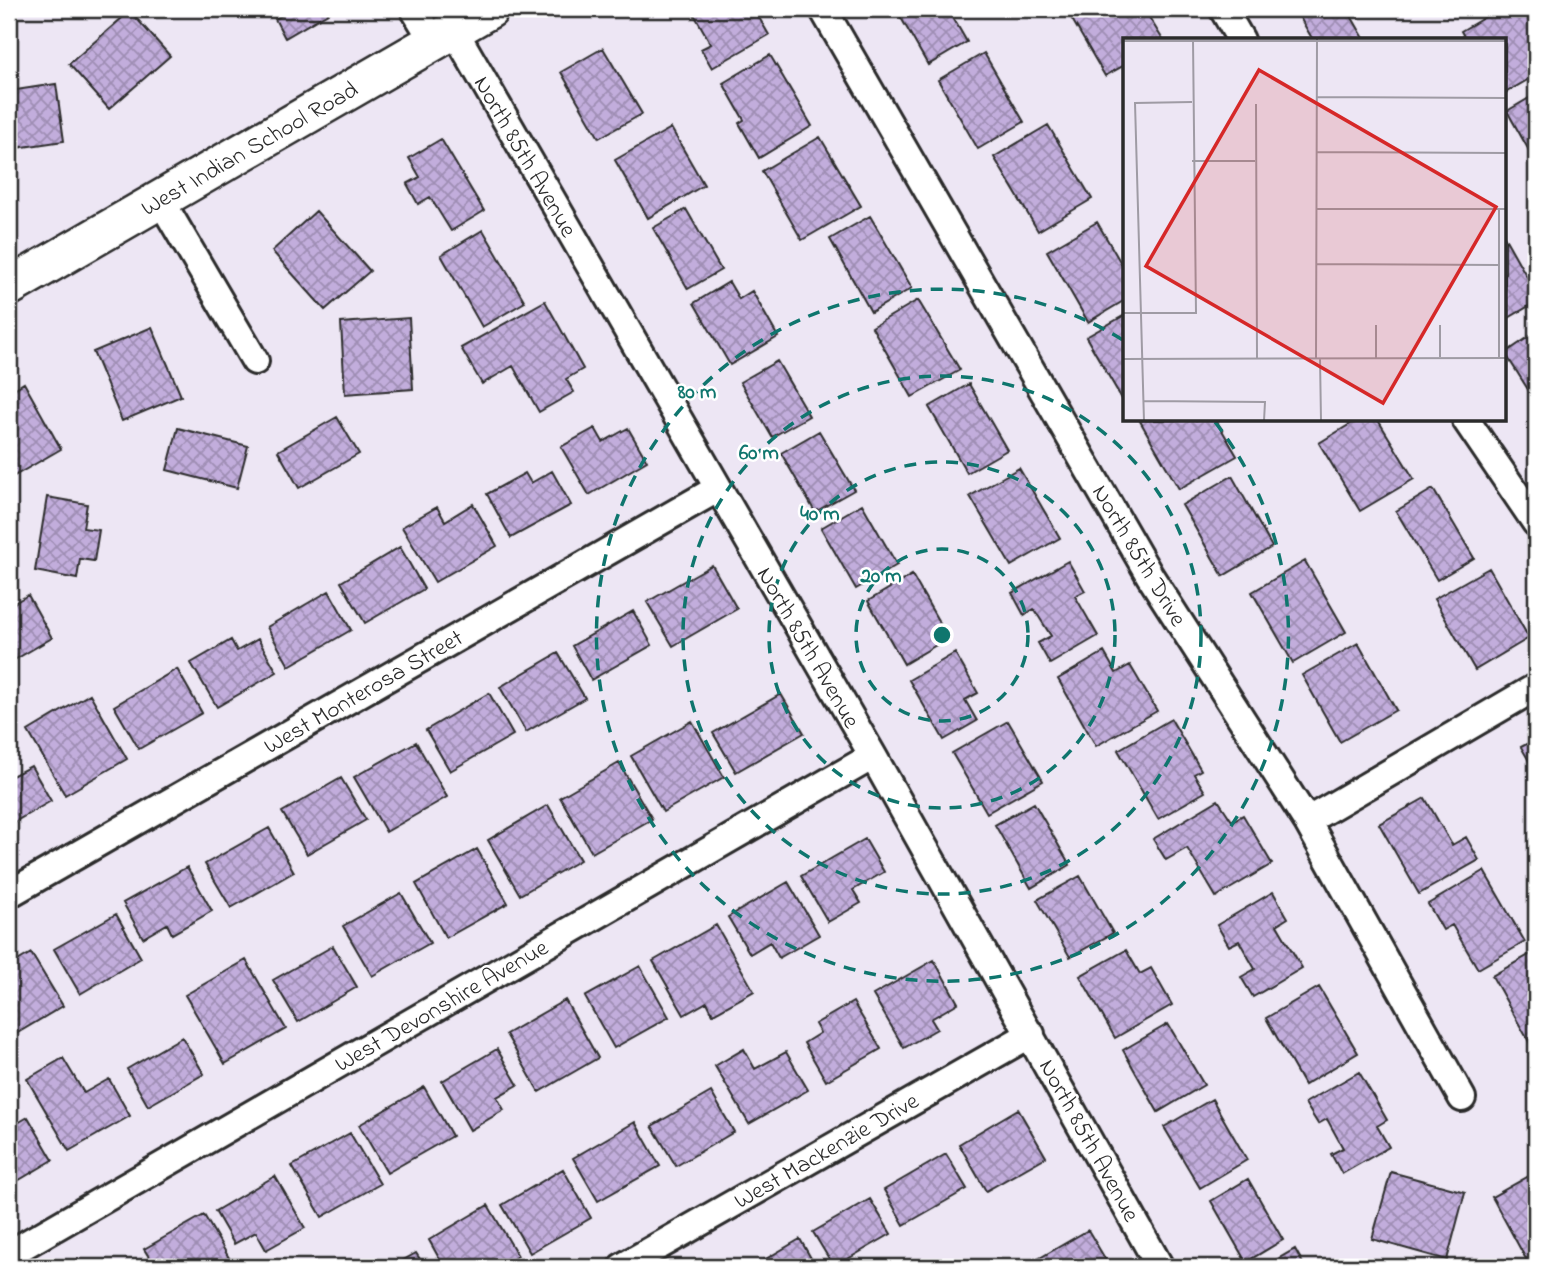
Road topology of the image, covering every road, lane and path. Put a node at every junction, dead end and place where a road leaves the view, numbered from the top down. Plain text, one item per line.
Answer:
1 (414, 9) edge
2 (490, 9) edge
3 (823, 9) edge
4 (1223, 9) edge
5 (444, 36) junction
6 (1240, 38) edge
7 (160, 199) junction
8 (9, 288) edge
9 (255, 361) dead end
10 (1467, 422) edge
11 (717, 489) junction
12 (1536, 523) edge
13 (1536, 687) edge
14 (873, 756) junction
15 (1307, 821) junction
16 (9, 894) edge
17 (1031, 1034) junction
18 (1462, 1098) dead end
19 (9, 1254) edge
20 (622, 1267) edge
21 (1160, 1267) edge

1 - 5 street, North 85th Avenue
2 - 5 main road, West Indian School Road
3 - 15 street, North 85th Drive
4 - 6 street
5 - 7 main road, West Indian School Road
5 - 11 street, North 85th Avenue
7 - 8 main road, West Indian School Road
7 - 9 street
10 - 12 street
11 - 14 street, North 85th Avenue
11 - 16 street, West Monterosa Street
13 - 15 street
14 - 17 street, North 85th Avenue
14 - 19 street, West Devonshire Avenue
15 - 18 street, North 85th Drive
17 - 20 street, West Mackenzie Drive
17 - 21 street, North 85th Avenue

